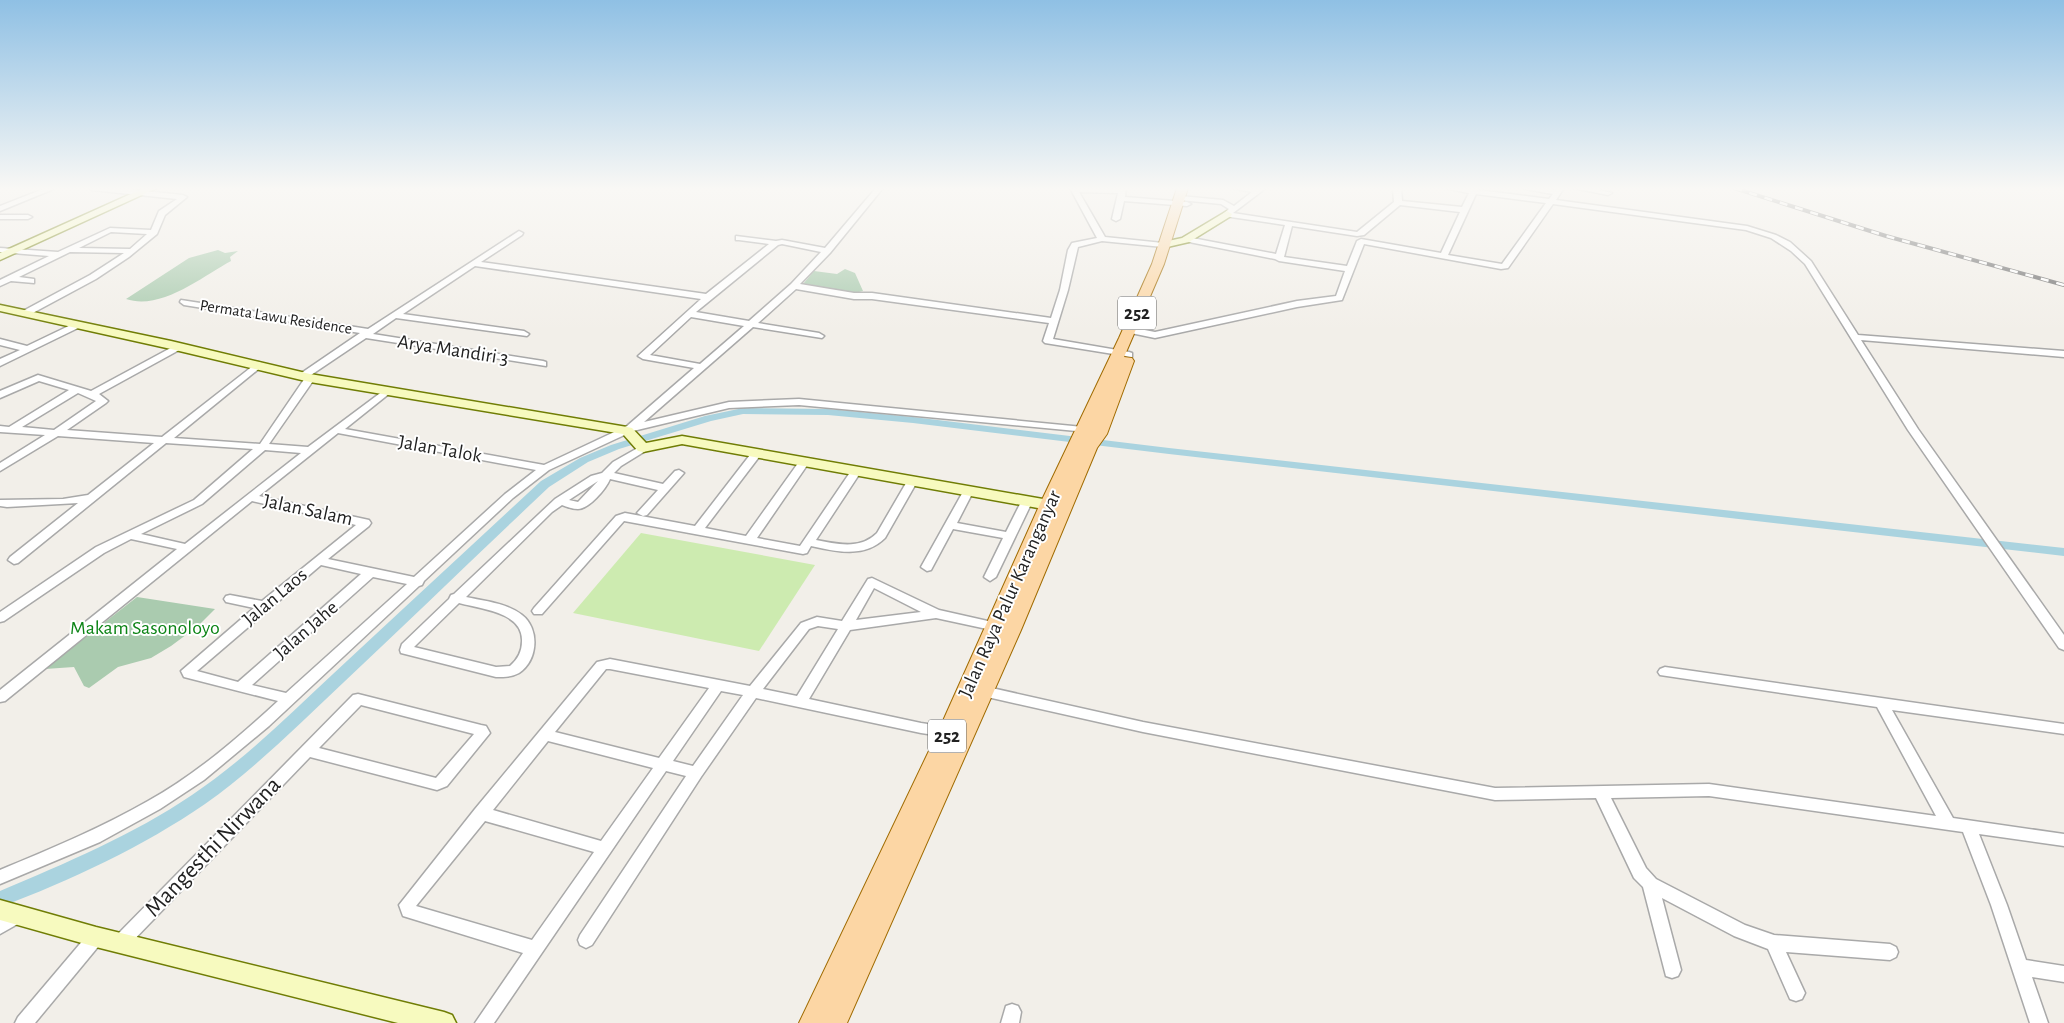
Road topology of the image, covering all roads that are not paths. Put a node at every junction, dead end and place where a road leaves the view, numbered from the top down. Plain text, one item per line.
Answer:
1 (43, 236) edge
2 (97, 236) edge
3 (149, 236) edge
4 (514, 236) edge
5 (840, 236) edge
6 (1100, 236) edge
7 (1171, 236) edge
8 (1192, 236) edge
9 (1285, 236) edge
10 (1453, 236) edge
11 (1526, 236) edge
12 (1770, 236) edge
13 (739, 238) dead end
14 (1102, 239) junction
15 (1187, 239) junction
16 (776, 243) junction
17 (1168, 244) junction
18 (66, 250) junction
19 (131, 251) junction
20 (827, 251) junction
21 (3, 253) edge
22 (57, 254) junction
23 (1279, 256) junction
24 (1443, 257) junction
25 (473, 264) junction
26 (1349, 269) junction
27 (10, 278) junction
28 (31, 281) dead end
29 (0, 283) edge
30 (794, 286) junction
31 (708, 298) junction
32 (184, 302) dead end
33 (0, 308) edge
34 (26, 314) junction
35 (690, 314) junction
36 (393, 315) junction
37 (1055, 321) junction
38 (751, 324) junction
39 (77, 325) junction
40 (1135, 330) junction
41 (365, 334) junction
42 (524, 334) dead end
43 (819, 336) dead end
44 (1853, 337) junction
45 (0, 342) edge
46 (178, 347) junction
47 (28, 349) junction
48 (1124, 354) junction
49 (2064, 354) edge
50 (0, 363) edge
51 (543, 364) dead end
52 (258, 365) junction
53 (702, 367) junction
54 (307, 377) junction
55 (75, 391) junction
56 (387, 391) junction
57 (92, 394) junction
58 (0, 395) edge
59 (5, 430) edge
60 (336, 430) junction
61 (629, 431) junction
62 (56, 433) junction
63 (163, 439) junction
64 (1086, 439) junction
65 (263, 446) junction
66 (642, 446) junction
67 (309, 450) junction
68 (757, 454) junction
69 (805, 461) junction
70 (0, 468) edge
71 (544, 468) junction
72 (857, 470) junction
73 (679, 472) dead end
74 (606, 475) junction
75 (913, 480) junction
76 (666, 488) junction
77 (969, 490) junction
78 (91, 498) junction
79 (252, 498) junction
80 (1027, 500) junction
81 (2, 506) edge
82 (1056, 506) junction
83 (643, 512) dead end
84 (365, 522) joint
85 (950, 525) junction
86 (698, 530) junction
87 (128, 536) junction
88 (1009, 536) junction
89 (749, 540) junction
90 (806, 546) junction
91 (188, 548) junction
92 (14, 560) dead end
93 (318, 561) junction
94 (927, 567) dead end
95 (370, 573) junction
96 (990, 578) dead end
97 (418, 582) junction
98 (455, 598) junction
99 (230, 600) dead end
100 (264, 606) junction
101 (538, 611) dead end
102 (936, 614) junction
103 (0, 618) edge
104 (846, 626) junction
105 (1003, 629) junction
106 (2064, 645) edge
107 (1665, 672) dead end
108 (718, 685) junction
109 (241, 687) junction
110 (976, 690) junction
111 (753, 692) junction
112 (0, 698) edge
113 (288, 699) junction
114 (800, 702) junction
115 (1881, 702) junction
116 (2064, 729) edge
117 (956, 734) junction
118 (545, 735) junction
119 (307, 751) junction
120 (664, 764) junction
121 (696, 773) junction
122 (1600, 791) junction
123 (480, 813) junction
124 (1948, 823) junction
125 (1968, 826) junction
126 (2064, 840) edge
127 (606, 849) junction
128 (0, 877) edge
129 (1650, 884) junction
130 (8, 917) edge
131 (96, 937) junction
132 (586, 940) dead end
133 (120, 943) junction
134 (1774, 943) junction
135 (535, 950) junction
136 (1890, 952) dead end
137 (2020, 967) junction
138 (1672, 970) dead end
139 (2064, 974) edge
140 (1796, 993) dead end
141 (24, 1023) edge
142 (444, 1023) edge
143 (484, 1023) edge
144 (813, 1023) edge
145 (834, 1023) edge
146 (2039, 1023) edge

1 - 21 street
2 - 18 street
3 - 19 street
4 - 25 street
5 - 20 street
6 - 14 street
7 - 17 main road, Jalan Raya Palur Karanganyar / 252
8 - 15 street
9 - 23 street
10 - 24 street
11 - 24 street
12 - 44 street
13 - 16 street
14 - 17 street
14 - 37 street
15 - 17 street
15 - 23 street
16 - 20 street
16 - 31 street
17 - 40 main road, Jalan Raya Palur Karanganyar / 252
18 - 19 street
18 - 22 street
19 - 34 street
20 - 30 street
21 - 22 street
22 - 27 street
23 - 26 street
24 - 26 street
25 - 31 street
25 - 36 street
26 - 40 street
27 - 28 street
27 - 29 street
30 - 37 street
30 - 38 street
31 - 35 street
32 - 41 street, Permata Lawu Residence
33 - 34 street
34 - 39 street
35 - 38 street
35 - 53 street
36 - 41 street
36 - 42 street
37 - 48 street
38 - 43 street
38 - 53 street
39 - 46 street
39 - 47 street
40 - 48 main road, Jalan Raya Palur Karanganyar / 252
41 - 51 street, Arya Mandiri 3
41 - 54 street
44 - 49 street
44 - 106 street
45 - 47 street
46 - 52 street
46 - 57 street
47 - 50 street
48 - 64 main road, Jalan Raya Palur Karanganyar / 252
52 - 54 street
52 - 63 street
53 - 61 street
54 - 56 street
54 - 65 street
55 - 57 street
55 - 58 street
55 - 59 street
56 - 60 street
56 - 61 street
57 - 62 street
59 - 62 street
60 - 67 street
60 - 71 street, Jalan Talok
61 - 64 street
61 - 66 street
61 - 71 street
62 - 63 street
62 - 70 street
63 - 65 street
63 - 78 street
64 - 82 main road, Jalan Raya Palur Karanganyar / 252
65 - 67 street
65 - 87 street
66 - 68 street
66 - 74 street
67 - 79 street
68 - 69 street
68 - 86 street
69 - 72 street
69 - 89 street
71 - 97 street
72 - 75 street
72 - 90 street
73 - 76 street
74 - 76 street
74 - 98 street
75 - 77 street
75 - 90 street
76 - 83 street
77 - 80 street
77 - 85 street
78 - 81 street
78 - 92 street
79 - 84 street, Jalan Salam
79 - 91 street
80 - 82 street
80 - 88 street
82 - 105 main road, Jalan Raya Palur Karanganyar / 252
84 - 93 street, Jalan Laos
85 - 88 street
85 - 94 street
86 - 89 street
86 - 101 street
87 - 91 street
87 - 103 street
88 - 96 street
89 - 90 street
91 - 112 street
93 - 95 street
93 - 100 street, Jalan Laos
95 - 97 street
95 - 109 street, Jalan Jahe
97 - 113 street
98 - 98 street
99 - 100 street
100 - 109 street, Jalan Laos
102 - 104 street
102 - 104 street
102 - 105 street
104 - 111 street
104 - 114 street
105 - 110 main road, Jalan Raya Palur Karanganyar / 252
107 - 115 street
108 - 111 street
108 - 118 street
108 - 120 street
109 - 113 street
110 - 117 main road, Jalan Raya Palur Karanganyar / 252
110 - 122 street
111 - 114 street
111 - 121 street
113 - 128 street
114 - 117 street
115 - 116 street
115 - 124 street
117 - 144 main road, Jalan Raya Palur Karanganyar / 252
117 - 145 main road, Jalan Raya Palur Karanganyar / 252
118 - 120 street
118 - 123 street
119 - 119 street, Mangesthi Nirwana
119 - 133 street, Mangesthi Nirwana
120 - 121 street
120 - 127 street
121 - 132 street
122 - 124 street
122 - 129 street
123 - 127 street
123 - 135 street
124 - 125 street
125 - 126 street
125 - 137 street
127 - 135 street
129 - 134 street
129 - 138 street
130 - 131 street
131 - 133 street
131 - 141 street
133 - 142 street
134 - 136 street
134 - 140 street
135 - 143 street
137 - 139 street
137 - 146 street

